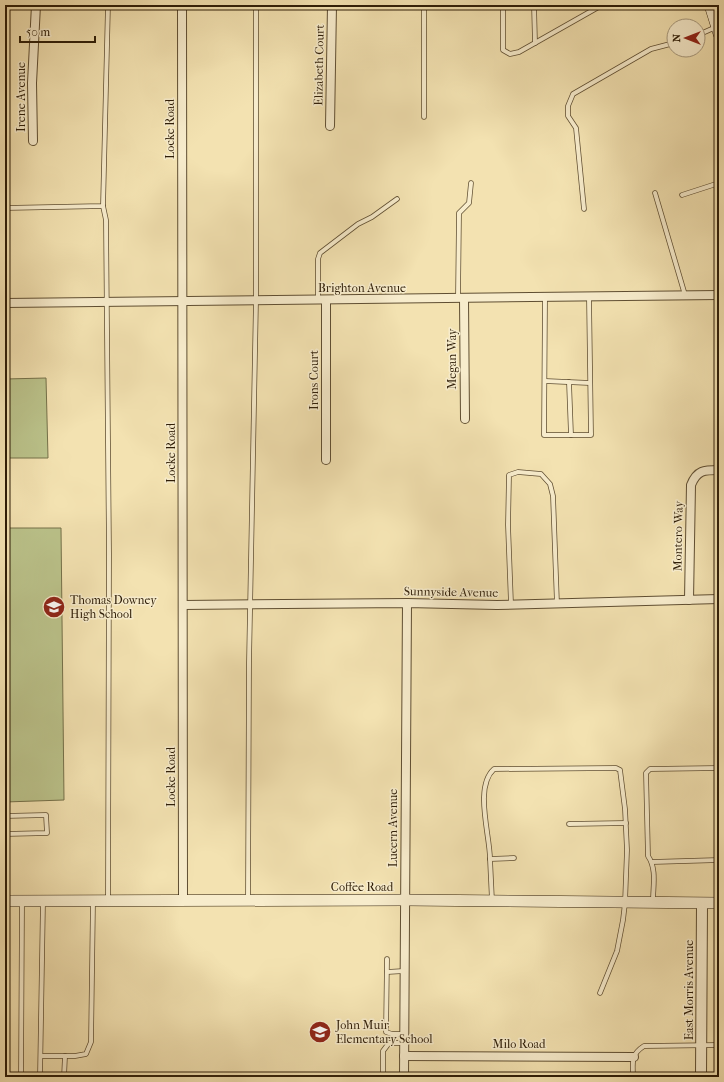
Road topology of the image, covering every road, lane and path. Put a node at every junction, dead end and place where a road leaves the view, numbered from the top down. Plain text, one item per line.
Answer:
1 (36, 5) edge
2 (108, 5) edge
3 (182, 5) edge
4 (256, 5) edge
5 (332, 5) edge
6 (424, 5) edge
7 (503, 5) edge
8 (534, 5) edge
9 (602, 5) edge
10 (710, 5) edge
11 (718, 30) edge
12 (706, 33) edge
13 (535, 43) junction
14 (666, 45) edge
15 (424, 117) dead end
16 (330, 126) dead end
17 (33, 141) dead end
18 (471, 183) dead end
19 (719, 183) edge
20 (655, 193) dead end
21 (682, 195) dead end
22 (397, 199) dead end
23 (103, 206) junction
24 (5, 208) edge
25 (584, 209) dead end
26 (719, 295) edge
27 (685, 296) junction
28 (590, 297) junction
29 (545, 298) junction
30 (461, 299) junction
31 (256, 300) junction
32 (322, 300) junction
33 (106, 301) junction
34 (183, 301) junction
35 (5, 303) edge
36 (545, 381) junction
37 (569, 382) junction
38 (590, 383) junction
39 (465, 418) dead end
40 (571, 435) junction
41 (326, 460) dead end
42 (719, 470) edge
43 (719, 599) edge
44 (689, 600) junction
45 (407, 604) junction
46 (557, 604) junction
47 (182, 605) junction
48 (250, 605) junction
49 (510, 605) junction
50 (719, 768) edge
51 (5, 816) edge
52 (626, 823) junction
53 (569, 824) dead end
54 (5, 834) edge
55 (514, 858) dead end
56 (490, 859) junction
57 (719, 860) edge
58 (652, 862) junction
59 (248, 900) junction
60 (405, 900) junction
61 (5, 901) edge
62 (22, 901) junction
63 (43, 901) junction
64 (93, 901) junction
65 (108, 901) junction
66 (183, 901) junction
67 (492, 901) junction
68 (625, 903) junction
69 (653, 904) junction
70 (702, 904) junction
71 (719, 904) edge
72 (388, 959) dead end
73 (387, 972) junction
74 (404, 972) junction
75 (600, 994) dead end
76 (404, 1039) junction
77 (702, 1045) junction
78 (719, 1045) edge
79 (41, 1056) junction
80 (65, 1056) junction
81 (404, 1056) junction
82 (634, 1056) junction
83 (21, 1077) edge
84 (40, 1077) edge
85 (64, 1077) edge
86 (383, 1077) edge
87 (404, 1077) edge
88 (633, 1077) edge
89 (702, 1077) edge

1 - 17 street, Irene Avenue
2 - 23 lane
3 - 34 street, Locke Road
4 - 31 lane
5 - 16 street, Elizabeth Court
6 - 15 lane
7 - 13 lane
8 - 13 lane
9 - 13 lane
10 - 11 main road
11 - 12 lane
14 - 25 lane
18 - 30 lane
19 - 21 lane
20 - 27 lane
22 - 32 lane
23 - 24 lane
23 - 33 lane
26 - 27 street, Brighton Avenue
27 - 28 street, Brighton Avenue
28 - 29 street, Brighton Avenue
28 - 38 lane
29 - 30 street, Brighton Avenue
29 - 36 lane
30 - 32 street, Brighton Avenue
30 - 39 street, Megan Way
31 - 32 street, Brighton Avenue
31 - 34 street, Brighton Avenue
31 - 48 lane
32 - 41 street, Irons Court
33 - 34 street, Brighton Avenue
33 - 35 street, Brighton Avenue
33 - 65 lane
34 - 47 street, Locke Road
36 - 37 lane
36 - 40 lane
37 - 38 lane
37 - 40 lane
38 - 40 lane
42 - 44 street, Montero Way
43 - 44 street, Sunnyside Avenue
44 - 46 street, Sunnyside Avenue
45 - 48 street, Sunnyside Avenue
45 - 49 street, Sunnyside Avenue
45 - 60 street, Lucern Avenue
46 - 49 street, Sunnyside Avenue
46 - 49 lane
47 - 48 street, Sunnyside Avenue
47 - 66 street, Locke Road
48 - 59 lane
50 - 58 lane
51 - 54 lane
52 - 53 lane
52 - 56 lane
52 - 68 lane
55 - 56 lane
56 - 67 lane
57 - 58 lane
58 - 69 lane
59 - 60 main road, Coffee Road
59 - 66 main road, Coffee Road
60 - 67 main road, Coffee Road
60 - 74 street, Lucern Avenue
61 - 62 main road, Coffee Road
62 - 63 main road, Coffee Road
62 - 83 lane
63 - 64 main road, Coffee Road
63 - 79 lane
64 - 65 main road, Coffee Road
64 - 80 lane
65 - 66 main road, Coffee Road
67 - 68 main road, Coffee Road
68 - 69 main road, Coffee Road
68 - 75 lane
69 - 70 main road, Coffee Road
70 - 71 main road, Coffee Road
70 - 77 street, East Morris Avenue
72 - 73 lane
73 - 74 lane
73 - 76 lane
74 - 76 street, Lucern Avenue
76 - 81 street, Lucern Avenue
76 - 86 lane
77 - 78 lane
77 - 82 lane
77 - 89 street, East Morris Avenue
79 - 80 lane
79 - 84 lane
80 - 85 lane
81 - 82 street, Milo Road
81 - 87 street, Lucern Avenue
82 - 88 lane

